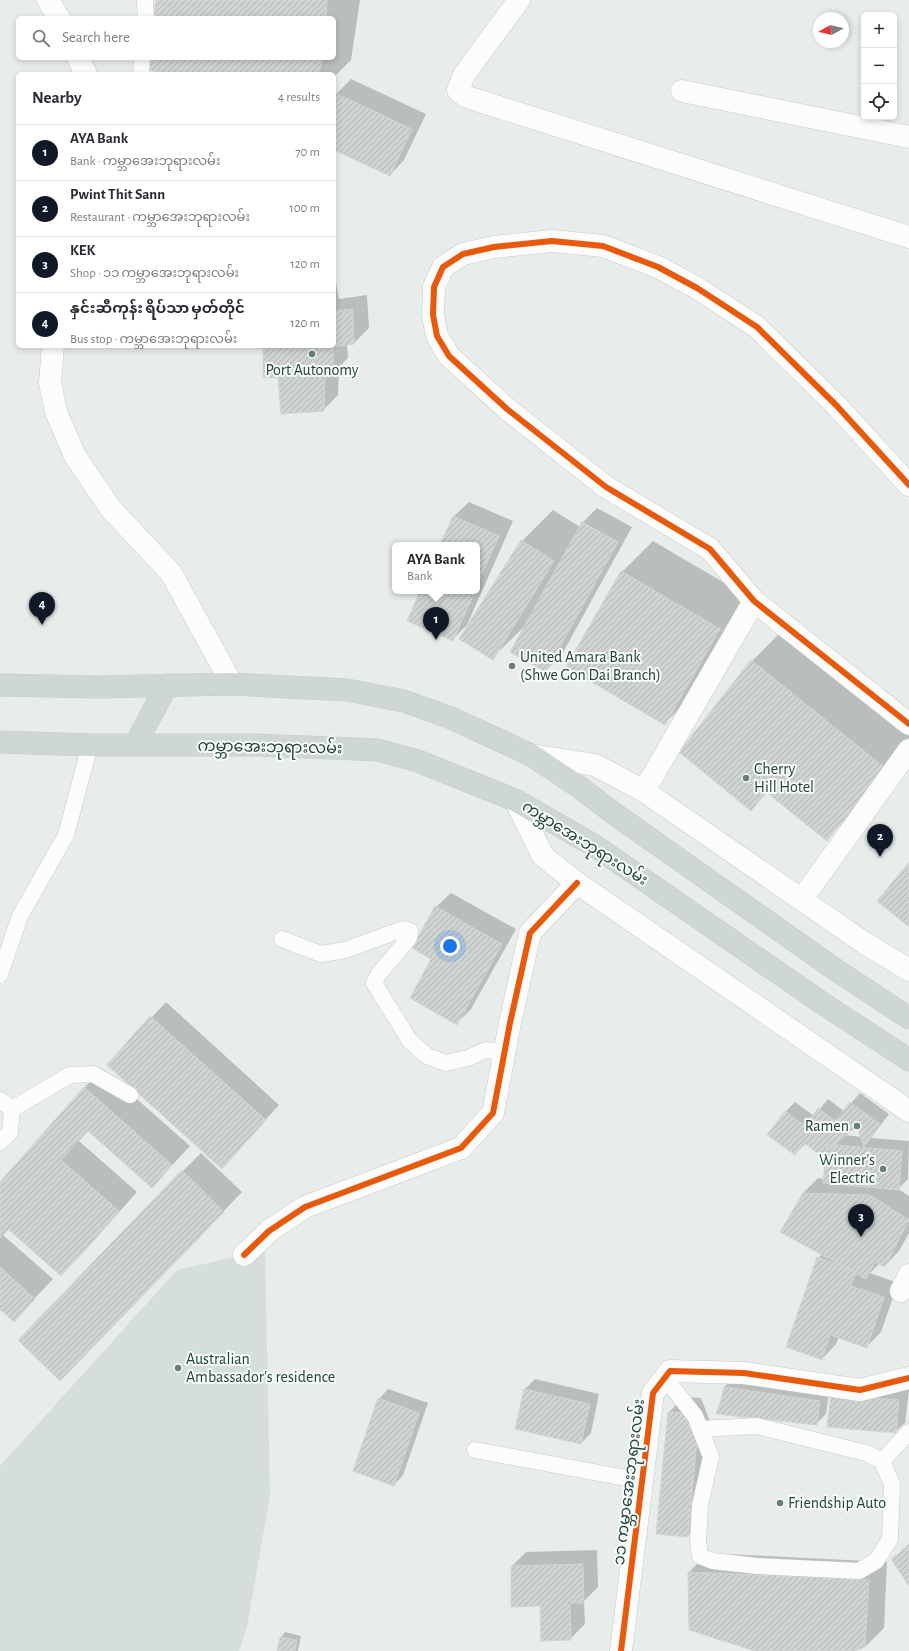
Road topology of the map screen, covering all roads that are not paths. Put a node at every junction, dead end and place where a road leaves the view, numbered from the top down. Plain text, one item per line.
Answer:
1 (48, 0) edge
2 (145, 0) edge
3 (519, 0) edge
4 (58, 16) edge
5 (146, 16) edge
6 (79, 60) edge
7 (142, 60) edge
8 (85, 72) edge
9 (141, 72) edge
10 (682, 91) dead end
11 (909, 138) edge
12 (909, 237) edge
13 (53, 348) edge
14 (909, 485) edge
15 (754, 601) junction
16 (232, 684) junction
17 (0, 685) edge
18 (167, 685) junction
19 (909, 724) edge
20 (0, 742) edge
21 (90, 745) junction
22 (135, 745) junction
23 (909, 750) edge
24 (531, 755) junction
25 (644, 791) junction
26 (515, 800) junction
27 (578, 883) junction
28 (802, 899) junction
29 (282, 939) dead end
30 (909, 970) edge
31 (0, 975) edge
32 (909, 1018) edge
33 (504, 1052) junction
34 (909, 1060) edge
35 (130, 1095) dead end
36 (6, 1104) edge
37 (909, 1111) edge
38 (0, 1142) edge
39 (244, 1255) dead end
40 (665, 1378) junction
41 (909, 1378) edge
42 (700, 1429) junction
43 (909, 1432) edge
44 (475, 1450) dead end
45 (882, 1461) junction
46 (642, 1480) junction
47 (621, 1651) edge

1 - 4 street
2 - 5 lane
3 - 12 street
6 - 8 street
7 - 9 lane
10 - 11 street
13 - 16 street
14 - 15 street
15 - 19 street
15 - 25 street
16 - 18 main road
16 - 24 main road
17 - 18 main road
18 - 22 main road
20 - 21 main road, ကမ္ဘာအေးဘုရားလမ်း
21 - 22 main road, ကမ္ဘာအေးဘုရားလမ်း
21 - 31 lane
22 - 26 main road, ကမ္ဘာအေးဘုရားလမ်း
23 - 28 street
24 - 25 street
24 - 32 main road
25 - 28 street
26 - 27 street
26 - 34 main road, ကမ္ဘာအေးဘုရားလမ်း
27 - 33 street
27 - 37 street
28 - 30 street
29 - 33 lane
33 - 39 street
35 - 36 lane
36 - 38 lane
40 - 41 street
40 - 42 lane
40 - 46 street, ၁၁ ကမ္ဘာအေးဘုရားလမ်း
42 - 45 lane
42 - 45 lane
43 - 45 lane
44 - 46 lane
46 - 47 street, ၁၁ ကမ္ဘာအေးဘုရားလမ်း

